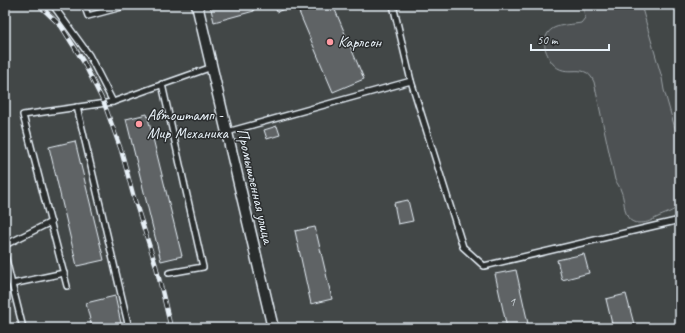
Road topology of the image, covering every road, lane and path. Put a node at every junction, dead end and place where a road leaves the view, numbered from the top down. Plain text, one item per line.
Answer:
1 (66, 5) edge
2 (84, 5) edge
3 (129, 5) edge
4 (197, 5) edge
5 (393, 5) edge
6 (212, 67) junction
7 (411, 81) junction
8 (162, 84) junction
9 (113, 102) junction
10 (77, 107) junction
11 (227, 132) junction
12 (680, 220) edge
13 (51, 222) junction
14 (5, 245) edge
15 (5, 256) edge
16 (64, 273) junction
17 (7, 274) edge
18 (170, 274) dead end
19 (12, 284) junction
20 (67, 286) dead end
21 (23, 328) edge
22 (129, 328) edge
23 (273, 328) edge

1 - 9 lane
2 - 3 lane
4 - 6 street, Промышленная улица
5 - 7 lane
6 - 8 lane
6 - 11 street, Промышленная улица
7 - 11 lane
7 - 12 lane
8 - 9 lane
8 - 18 lane
9 - 10 lane
10 - 13 lane
10 - 22 lane
11 - 23 street, Промышленная улица
13 - 14 lane
13 - 16 lane
15 - 17 lane
16 - 19 lane
16 - 20 lane
17 - 19 lane
19 - 21 lane

